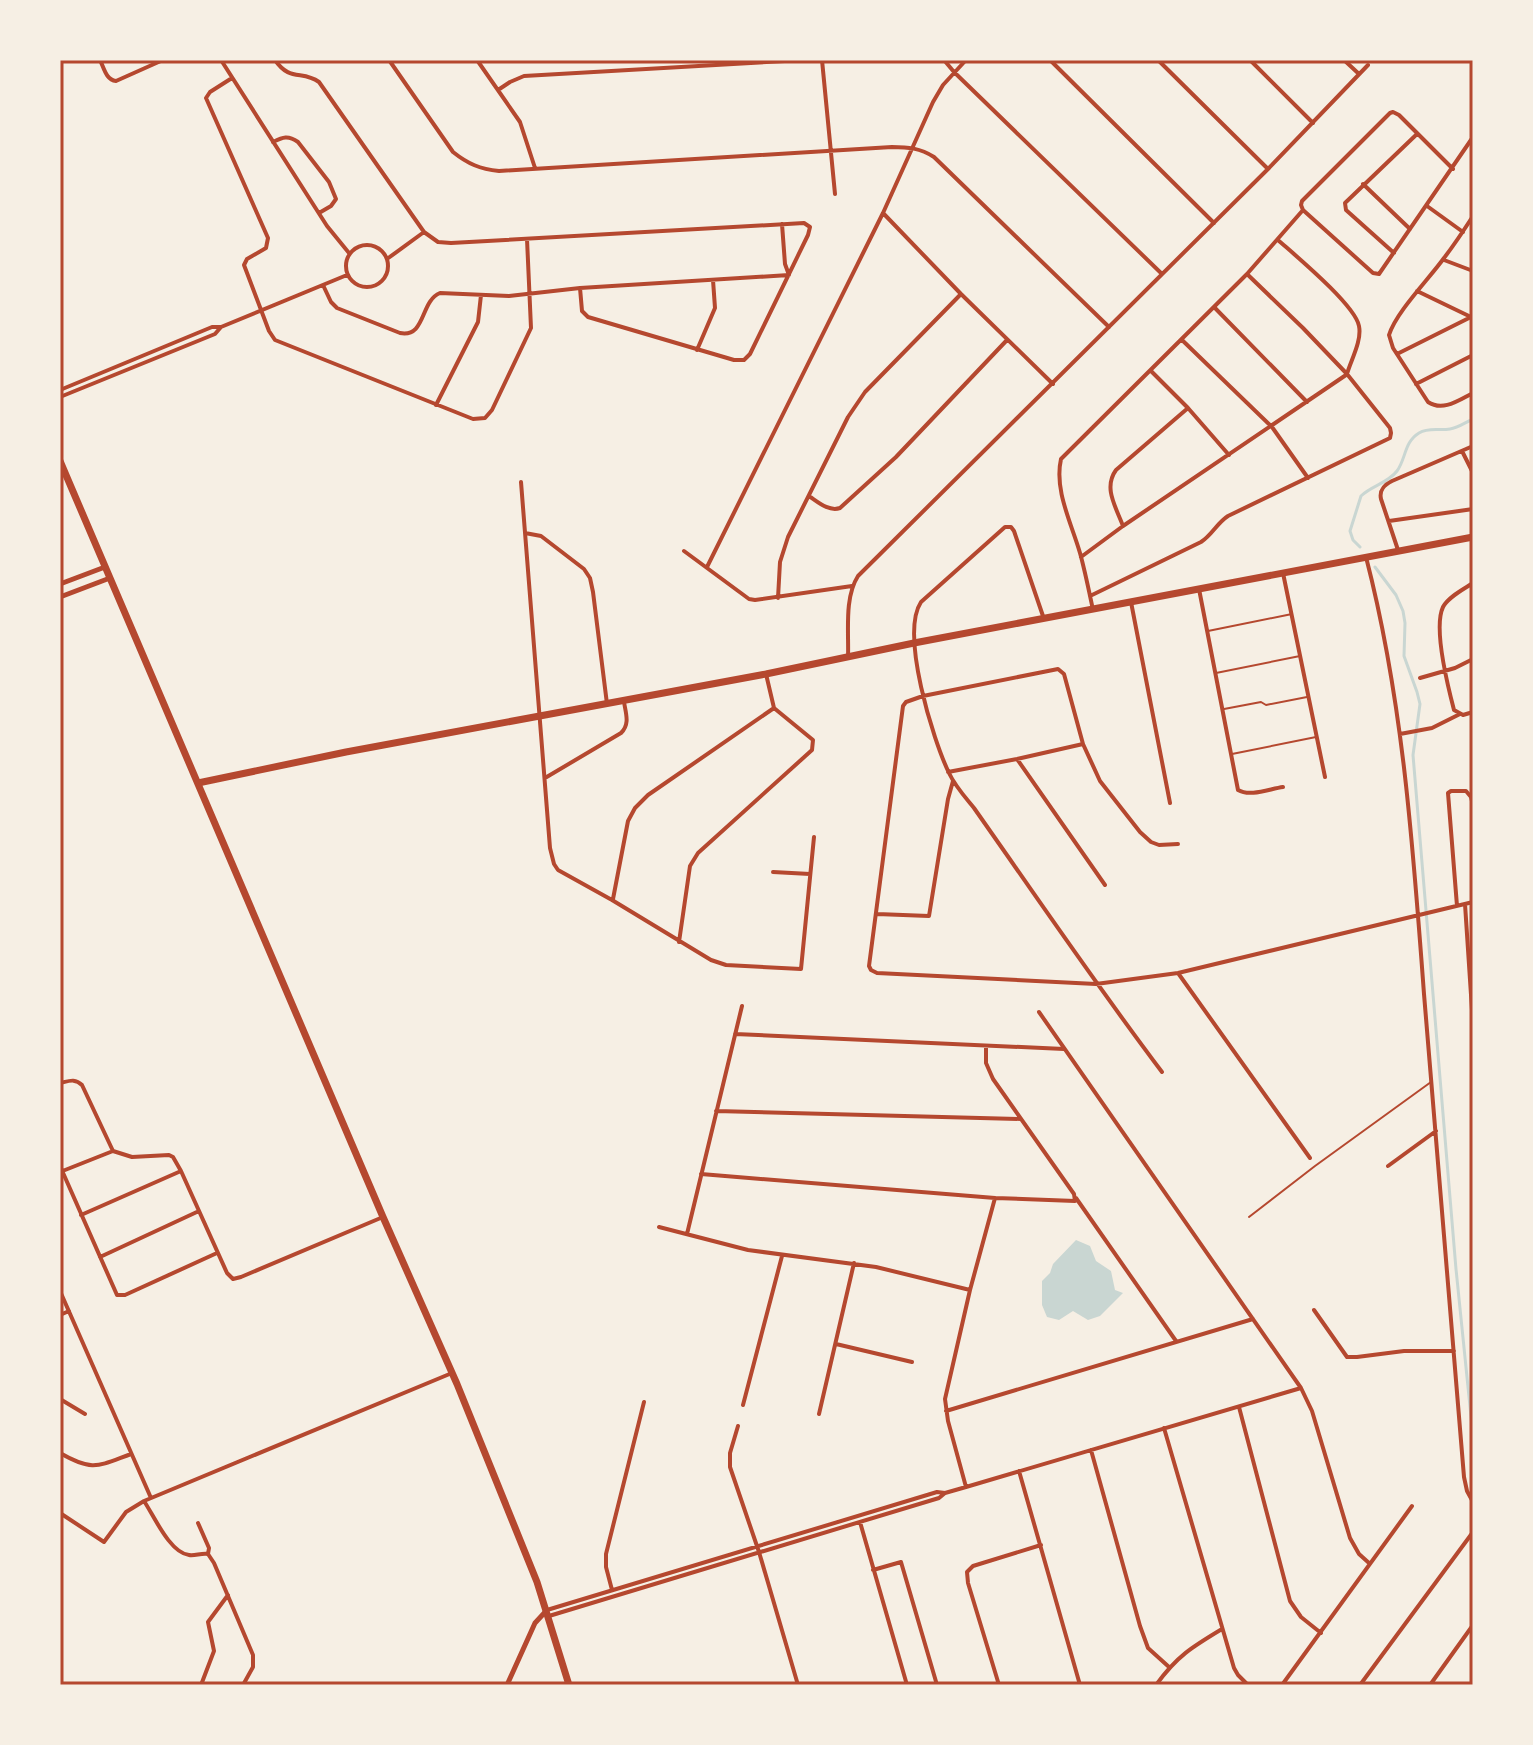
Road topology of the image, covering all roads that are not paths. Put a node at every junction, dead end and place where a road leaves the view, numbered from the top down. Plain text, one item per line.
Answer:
1 (100, 60) edge
2 (163, 60) edge
3 (221, 60) edge
4 (275, 60) edge
5 (389, 60) edge
6 (477, 60) edge
7 (803, 60) edge
8 (822, 60) edge
9 (944, 60) edge
10 (966, 60) edge
11 (1050, 60) edge
12 (1158, 60) edge
13 (1250, 60) edge
14 (1344, 60) edge
15 (1368, 65) dead end
16 (954, 72) junction
17 (1359, 74) junction
18 (232, 78) junction
19 (498, 90) junction
20 (1313, 123) junction
21 (1417, 134) junction
22 (1473, 137) edge
23 (273, 142) junction
24 (912, 147) junction
25 (831, 151) junction
26 (535, 168) junction
27 (1268, 169) junction
28 (1453, 169) junction
29 (1363, 184) junction
30 (835, 194) dead end
31 (1427, 206) junction
32 (1303, 210) junction
33 (319, 213) junction
34 (883, 213) junction
35 (1473, 216) edge
36 (1214, 223) junction
37 (782, 224) junction
38 (1410, 230) junction
39 (1464, 230) junction
40 (1473, 231) edge
41 (424, 232) junction
42 (527, 239) junction
43 (1278, 239) junction
44 (349, 253) junction
45 (1394, 253) junction
46 (387, 259) junction
47 (1444, 260) junction
48 (1473, 271) edge
49 (1162, 274) junction
50 (1247, 274) junction
51 (347, 275) junction
52 (789, 275) junction
53 (713, 280) junction
54 (323, 285) junction
55 (580, 288) junction
56 (1417, 291) junction
57 (530, 294) junction
58 (961, 294) junction
59 (481, 295) junction
60 (1214, 307) junction
61 (261, 312) junction
62 (1472, 316) edge
63 (221, 327) junction
64 (1109, 327) junction
65 (199, 332) junction
66 (182, 339) junction
67 (202, 339) junction
68 (1007, 340) junction
69 (1182, 340) junction
70 (185, 346) junction
71 (697, 350) junction
72 (1397, 354) junction
73 (145, 355) junction
74 (1473, 355) edge
75 (147, 361) junction
76 (109, 370) junction
77 (1151, 371) junction
78 (1347, 374) junction
79 (111, 376) junction
80 (1053, 384) junction
81 (1416, 384) junction
82 (60, 390) edge
83 (1473, 393) edge
84 (60, 397) edge
85 (1307, 402) junction
86 (436, 405) junction
87 (1188, 408) junction
88 (1272, 427) junction
89 (1473, 446) edge
90 (1462, 451) junction
91 (1229, 455) junction
92 (60, 461) edge
93 (1473, 473) edge
94 (1308, 478) junction
95 (521, 482) dead end
96 (809, 496) junction
97 (1473, 509) edge
98 (1389, 521) junction
99 (1123, 526) junction
100 (525, 533) junction
101 (1473, 537) edge
102 (1398, 550) junction
103 (684, 551) dead end
104 (1081, 557) junction
105 (1366, 557) junction
106 (105, 567) junction
107 (707, 567) junction
108 (1283, 573) junction
109 (110, 578) junction
110 (1473, 583) edge
111 (60, 584) edge
112 (852, 586) junction
113 (1199, 589) junction
114 (1090, 596) junction
115 (60, 597) edge
116 (778, 598) junction
117 (1131, 602) junction
118 (1093, 610) junction
119 (1292, 614) junction
120 (1044, 619) junction
121 (1207, 631) junction
122 (914, 643) junction
123 (1300, 656) junction
124 (848, 658) junction
125 (1473, 659) edge
126 (1445, 671) junction
127 (1215, 673) junction
128 (766, 674) junction
129 (1420, 678) dead end
130 (923, 696) junction
131 (1309, 697) junction
132 (624, 700) junction
133 (607, 704) junction
134 (774, 708) junction
135 (1222, 709) junction
136 (1473, 712) edge
137 (1462, 715) junction
138 (540, 716) junction
139 (1400, 734) junction
140 (1317, 737) junction
141 (1083, 744) junction
142 (1231, 754) junction
143 (1017, 759) junction
144 (948, 772) junction
145 (1325, 777) dead end
146 (545, 778) junction
147 (953, 781) junction
148 (198, 783) junction
149 (1283, 787) dead end
150 (1170, 803) dead end
151 (1473, 805) edge
152 (814, 837) dead end
153 (1178, 844) dead end
154 (773, 872) dead end
155 (810, 874) junction
156 (1105, 885) dead end
157 (612, 900) junction
158 (1473, 902) edge
159 (1465, 904) junction
160 (1457, 906) junction
161 (877, 914) junction
162 (1421, 915) junction
163 (679, 942) junction
164 (1178, 973) junction
165 (1096, 984) junction
166 (1472, 1000) edge
167 (742, 1006) dead end
168 (1039, 1012) dead end
169 (1473, 1025) edge
170 (735, 1034) junction
171 (986, 1046) junction
172 (1065, 1049) junction
173 (1162, 1072) dead end
174 (1431, 1081) junction
175 (60, 1083) edge
176 (716, 1111) junction
177 (1021, 1119) junction
178 (1436, 1131) junction
179 (113, 1151) junction
180 (1310, 1158) dead end
181 (1388, 1166) dead end
182 (61, 1169) edge
183 (181, 1171) junction
184 (701, 1174) junction
185 (995, 1198) junction
186 (1075, 1199) junction
187 (199, 1211) junction
188 (81, 1215) junction
189 (383, 1217) junction
190 (1249, 1217) dead end
191 (659, 1227) dead end
192 (687, 1234) junction
193 (217, 1253) junction
194 (782, 1256) junction
195 (100, 1258) junction
196 (854, 1263) junction
197 (970, 1290) junction
198 (60, 1291) edge
199 (1314, 1310) dead end
200 (69, 1311) junction
201 (60, 1315) edge
202 (1253, 1319) junction
203 (1176, 1341) junction
204 (836, 1344) junction
205 (1454, 1351) junction
206 (912, 1362) dead end
207 (452, 1373) junction
208 (1301, 1388) junction
209 (60, 1399) edge
210 (644, 1402) dead end
211 (743, 1405) dead end
212 (1238, 1406) junction
213 (946, 1411) junction
214 (85, 1414) dead end
215 (819, 1414) dead end
216 (738, 1426) dead end
217 (1164, 1428) junction
218 (1091, 1450) junction
219 (60, 1453) edge
220 (131, 1454) junction
221 (1019, 1471) junction
222 (966, 1487) junction
223 (151, 1498) junction
224 (144, 1501) junction
225 (1473, 1502) edge
226 (1412, 1506) dead end
227 (60, 1513) edge
228 (859, 1519) junction
229 (198, 1523) dead end
230 (1473, 1532) edge
231 (1041, 1545) junction
232 (758, 1550) junction
233 (208, 1554) junction
234 (1369, 1563) junction
235 (873, 1570) junction
236 (613, 1593) junction
237 (228, 1595) junction
238 (548, 1613) junction
239 (1473, 1625) edge
240 (1222, 1629) junction
241 (1321, 1633) junction
242 (1169, 1667) junction
243 (201, 1685) edge
244 (243, 1685) edge
245 (507, 1685) edge
246 (569, 1685) edge
247 (798, 1685) edge
248 (907, 1685) edge
249 (937, 1685) edge
250 (999, 1685) edge
251 (1080, 1685) edge
252 (1156, 1685) edge
253 (1248, 1685) edge
254 (1282, 1685) edge
255 (1360, 1685) edge
256 (1430, 1685) edge

1 - 2 street
3 - 18 street
4 - 41 street
5 - 26 street
6 - 19 street
7 - 19 street
8 - 25 street
9 - 16 street
10 - 16 street
11 - 36 street
12 - 27 street
13 - 20 street
14 - 17 street
15 - 17 street
16 - 24 street
16 - 49 street
17 - 20 street
18 - 23 street
18 - 61 street
19 - 26 street
20 - 27 street
21 - 28 street
21 - 29 street
21 - 32 street
22 - 28 street
23 - 33 street
23 - 33 street
24 - 25 street
24 - 34 street
24 - 64 street
25 - 26 street
25 - 30 street
27 - 36 street
28 - 31 street
29 - 38 street
29 - 45 street
31 - 38 street
31 - 39 street
32 - 43 street
32 - 45 street
33 - 44 street
34 - 58 street
34 - 107 street
35 - 39 street
36 - 49 street
37 - 42 street
37 - 52 street
37 - 52 street
38 - 45 street
39 - 40 street
39 - 47 street
41 - 42 street
41 - 46 street
42 - 57 street
43 - 50 street
43 - 78 street
44 - 46 street
44 - 51 street
46 - 51 street
47 - 48 street
47 - 56 street
49 - 64 street
50 - 60 street
50 - 78 street
51 - 54 street
52 - 53 street
52 - 71 street
53 - 55 street
53 - 71 street
54 - 59 street
54 - 61 street
55 - 57 street
55 - 71 street
56 - 62 street
56 - 72 street
57 - 59 street
57 - 86 street
58 - 68 street
58 - 96 street
59 - 86 street
60 - 69 street
60 - 85 street
61 - 63 street
61 - 86 street
62 - 72 street
63 - 65 street
63 - 67 street
64 - 80 street
65 - 66 street
65 - 67 street
66 - 70 street
66 - 73 street
67 - 70 street
68 - 80 street
68 - 96 street
69 - 77 street
69 - 88 street
70 - 75 street
72 - 81 street
73 - 75 street
73 - 76 street
74 - 81 street
75 - 79 street
76 - 79 street
76 - 82 street
77 - 87 street
77 - 104 street
78 - 85 street
78 - 94 street
79 - 84 street
80 - 112 street
81 - 83 street
85 - 88 street
87 - 91 street
87 - 99 street
88 - 91 street
88 - 94 street
89 - 90 street
90 - 93 street
90 - 98 street
91 - 99 street
92 - 106 main road
94 - 114 street
95 - 100 street
96 - 116 street
97 - 98 street
98 - 102 street
99 - 104 street
100 - 133 street
100 - 138 street
101 - 102 main road
102 - 105 main road
103 - 107 street
104 - 114 street
105 - 108 main road
105 - 139 street
106 - 109 main road
106 - 111 street
107 - 116 street
108 - 113 main road
108 - 119 street
109 - 115 street
109 - 148 main road
110 - 126 street
112 - 116 street
112 - 124 street
113 - 117 main road
113 - 121 street
114 - 118 street
117 - 118 main road
117 - 150 street
118 - 120 main road
119 - 121 lane
119 - 123 street
120 - 122 main road
120 - 122 street
121 - 127 street
122 - 124 main road
122 - 130 street
123 - 127 lane
123 - 131 street
124 - 128 main road
125 - 126 street
126 - 129 street
126 - 137 street
127 - 135 street
128 - 132 main road
128 - 134 street
130 - 141 street
130 - 144 street
130 - 161 street
131 - 135 lane
131 - 140 street
132 - 133 main road
132 - 146 street
133 - 138 main road
134 - 157 street
134 - 163 street
135 - 142 street
136 - 137 street
137 - 139 street
138 - 146 street
138 - 148 main road
139 - 162 street
140 - 142 lane
140 - 145 street
141 - 143 street
141 - 153 street
142 - 149 street
143 - 144 street
143 - 156 street
144 - 147 street
146 - 157 street
147 - 161 street
147 - 165 street
148 - 189 main road
151 - 160 street
152 - 155 street
154 - 155 street
155 - 163 street
157 - 163 street
158 - 159 street
159 - 160 street
159 - 166 street
160 - 162 street
161 - 165 street
162 - 164 street
162 - 174 street
164 - 165 street
164 - 180 street
165 - 173 street
166 - 169 street
167 - 170 street
168 - 172 street
170 - 171 street
170 - 176 street
171 - 172 street
171 - 177 street
172 - 202 street
174 - 178 street
174 - 190 lane
175 - 179 street
176 - 177 street
176 - 184 street
177 - 186 street
178 - 181 street
178 - 205 street
179 - 182 street
179 - 183 street
182 - 188 street
183 - 187 street
183 - 188 street
184 - 185 street
184 - 192 street
185 - 186 street
185 - 197 street
186 - 203 street
187 - 193 street
187 - 195 street
188 - 195 street
189 - 193 street
189 - 207 main road
191 - 192 street
192 - 194 street
193 - 195 street
194 - 196 street
194 - 211 street
196 - 197 street
196 - 204 street
197 - 213 street
198 - 200 street
199 - 205 street
200 - 201 street
200 - 220 street
202 - 203 street
202 - 208 street
203 - 213 street
204 - 206 street
204 - 215 street
205 - 225 street
207 - 223 street
207 - 238 main road
208 - 212 street
208 - 234 street
209 - 214 street
210 - 236 street
212 - 217 street
212 - 241 street
213 - 222 street
216 - 232 street
217 - 218 street
217 - 240 street
218 - 221 street
218 - 242 street
219 - 220 street
220 - 223 street
221 - 222 street
221 - 231 street
222 - 228 street
223 - 224 street
224 - 227 street
224 - 233 street
226 - 234 street
228 - 232 street
228 - 235 street
229 - 233 street
230 - 255 street
231 - 250 street
231 - 251 street
232 - 236 street
232 - 247 street
233 - 237 street
234 - 241 street
235 - 248 street
235 - 249 street
236 - 238 street
237 - 243 street
237 - 244 street
238 - 245 street
238 - 246 main road
239 - 256 street
240 - 242 street
240 - 253 street
241 - 254 street
242 - 252 street

